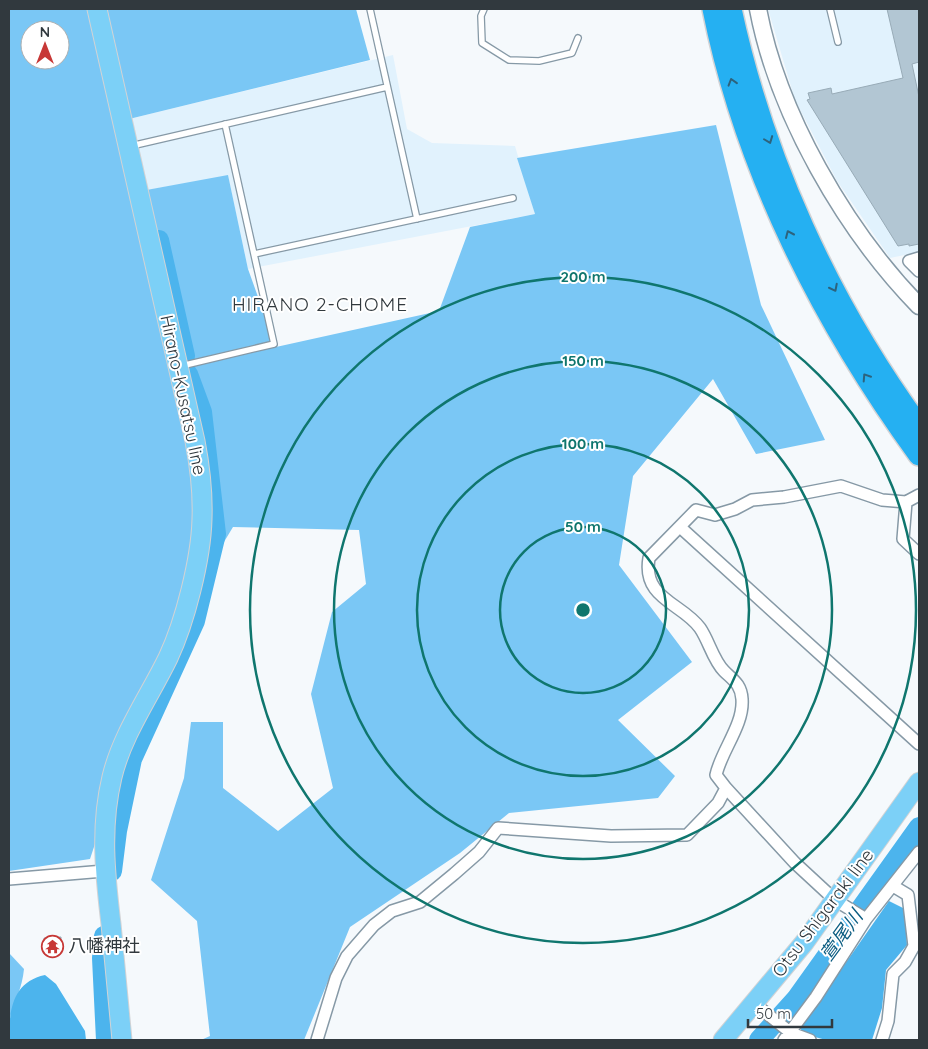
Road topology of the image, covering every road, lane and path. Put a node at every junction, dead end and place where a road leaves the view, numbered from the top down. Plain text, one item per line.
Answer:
1 (97, 9) edge
2 (370, 9) edge
3 (484, 9) edge
4 (713, 9) edge
5 (731, 9) edge
6 (758, 9) edge
7 (830, 9) edge
8 (578, 38) dead end
9 (838, 42) dead end
10 (387, 87) junction
11 (225, 124) junction
12 (128, 146) junction
13 (513, 198) dead end
14 (417, 219) junction
15 (254, 254) junction
16 (919, 258) edge
17 (919, 271) edge
18 (919, 306) edge
19 (178, 367) junction
20 (899, 413) junction
21 (919, 426) edge
22 (919, 455) edge
23 (919, 495) edge
24 (906, 502) junction
25 (680, 526) junction
26 (919, 554) edge
27 (919, 744) edge
28 (919, 782) edge
29 (726, 788) junction
30 (919, 852) edge
31 (104, 871) junction
32 (9, 879) edge
33 (893, 886) junction
34 (835, 900) junction
35 (866, 919) junction
36 (759, 1008) junction
37 (787, 1034) edge
38 (122, 1040) edge
39 (318, 1040) edge
40 (723, 1040) edge
41 (810, 1040) edge
42 (882, 1040) edge

1 - 12 main road, Hirano-Kusatsu line
2 - 10 lane
3 - 8 lane
20 -> 4 highway
5 -> 20 highway
6 - 18 street
7 - 9 lane
10 - 11 lane
10 - 14 lane
11 - 12 lane
11 - 15 lane
12 - 19 main road, Hirano-Kusatsu line
13 - 14 lane
14 - 15 lane
15 - 19 lane
16 - 17 street
19 - 31 main road, Hirano-Kusatsu line
20 - 21 highway
20 - 22 highway
23 - 24 street
24 - 25 street
24 - 26 street
25 - 27 street
25 - 29 street
28 - 34 main road, Otsu Shigaraki line
29 - 34 street
29 - 39 street
30 - 33 street
31 - 32 street
31 - 38 main road, Hirano-Kusatsu line
33 - 35 street
33 - 42 street
34 - 35 street
34 - 36 main road, Otsu Shigaraki line
35 - 37 street
36 - 37 street
36 - 40 main road, Otsu Shigaraki line
37 - 41 street

